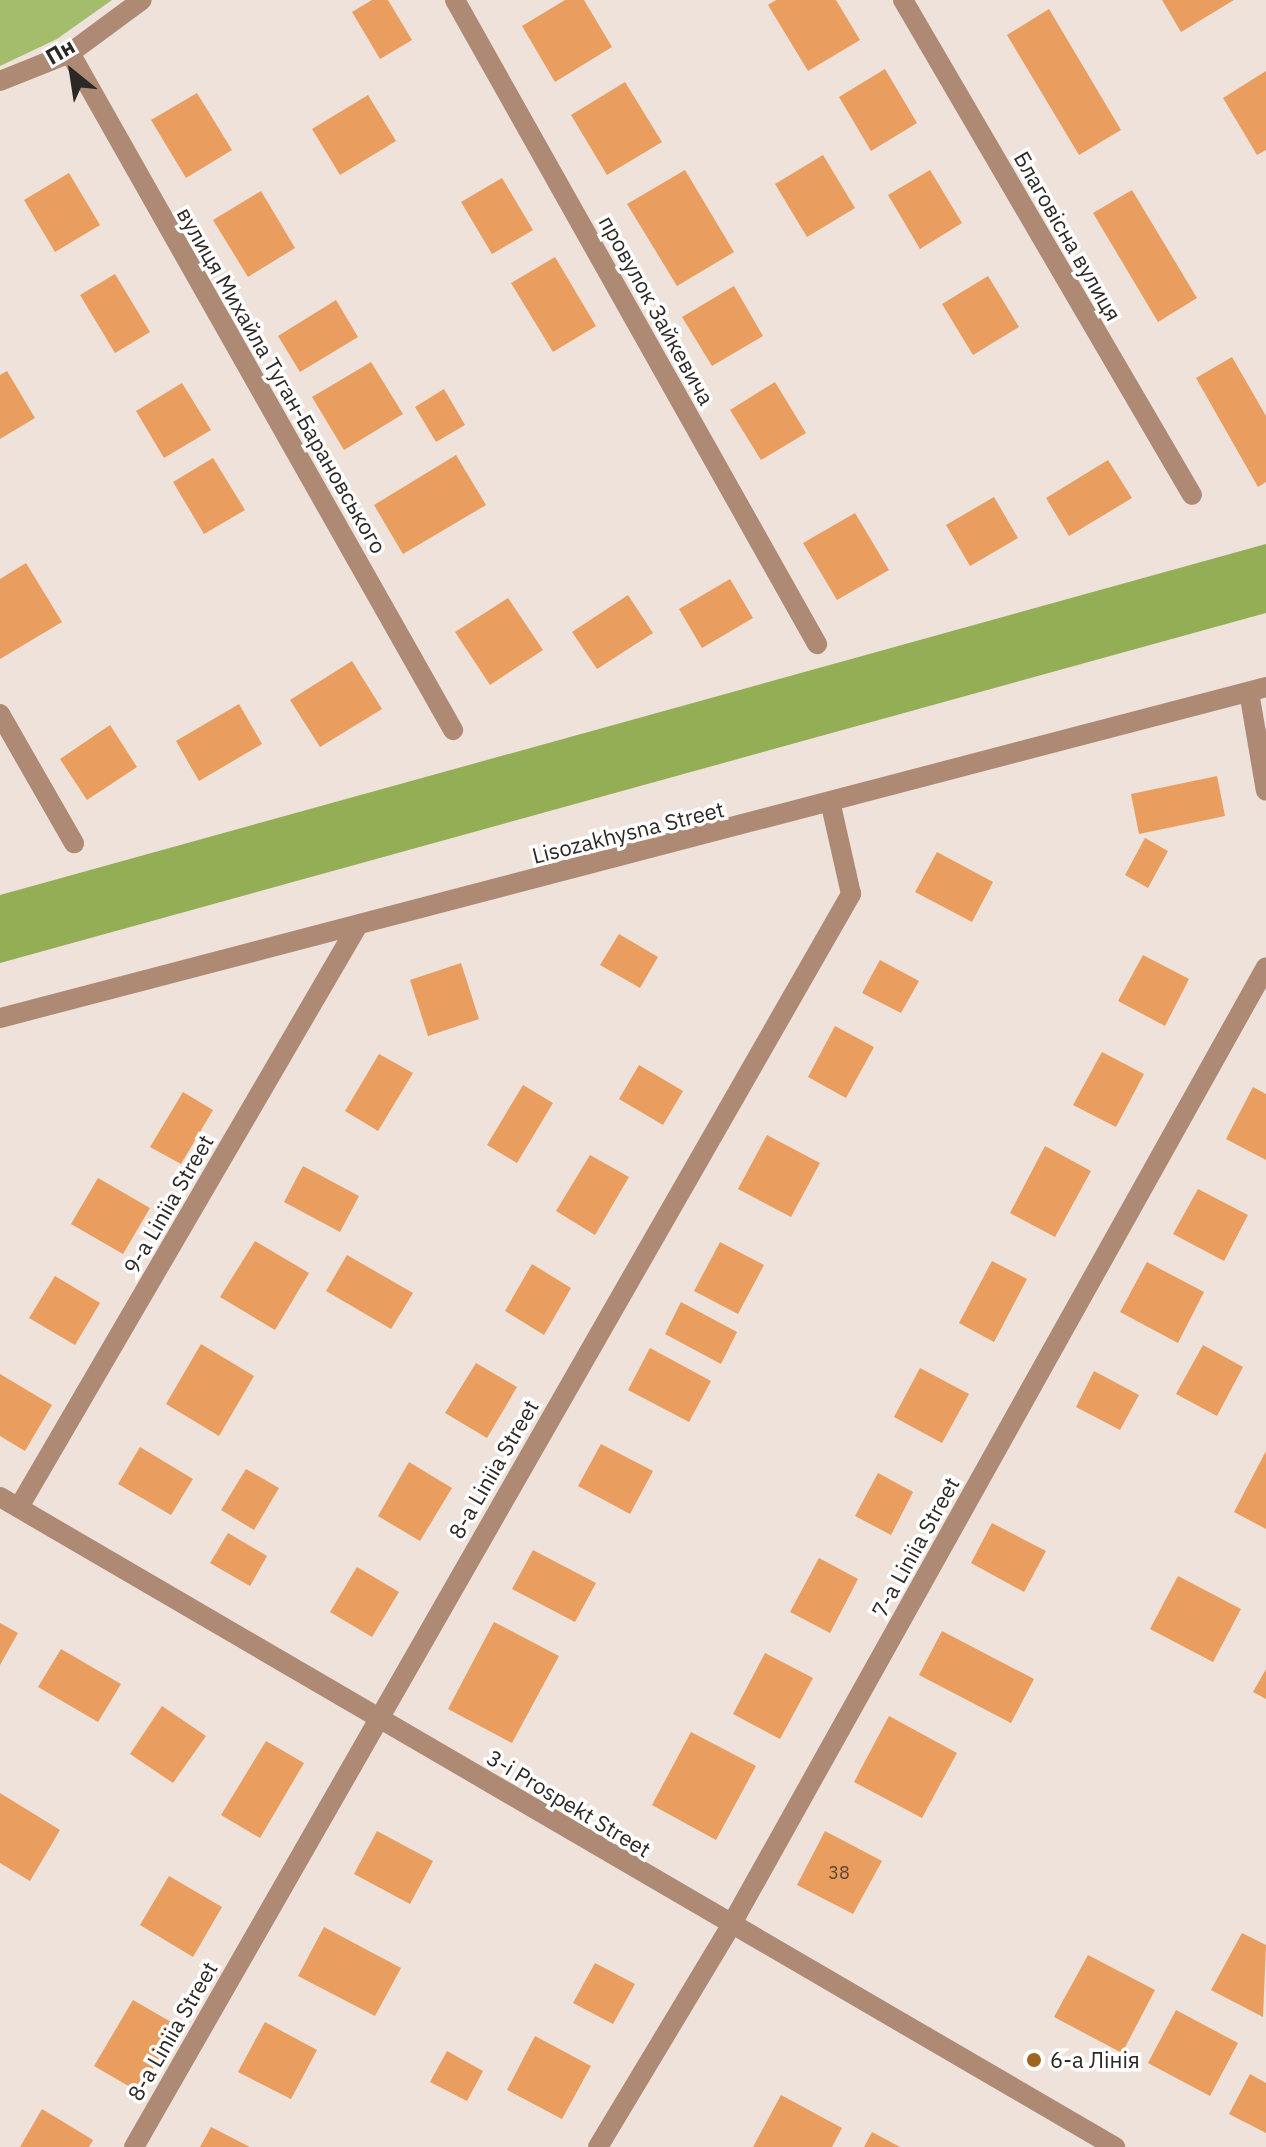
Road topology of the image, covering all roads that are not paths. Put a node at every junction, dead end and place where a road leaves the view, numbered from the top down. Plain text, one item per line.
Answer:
1 (142, 0) edge
2 (455, 0) edge
3 (903, 0) edge
4 (70, 53) junction
5 (0, 81) edge
6 (1192, 495) dead end
7 (817, 644) dead end
8 (1257, 690) edge
9 (0, 714) edge
10 (453, 730) dead end
11 (1266, 791) edge
12 (831, 805) junction
13 (74, 843) dead end
14 (358, 925) junction
15 (1266, 967) edge
16 (0, 1018) edge
17 (0, 1497) edge
18 (19, 1507) junction
19 (378, 1718) junction
20 (730, 1927) junction
21 (134, 2147) edge
22 (598, 2147) edge
23 (1115, 2147) edge

1 - 4 street
2 - 7 street, провулок Зайкевича
3 - 6 street, Благовісна вулиця
4 - 5 street
4 - 10 street, вулиця Михайла Туган-Барановського
8 - 11 street
8 - 12 street, Lisozakhysna Street
9 - 13 street
12 - 14 street, Lisozakhysna Street
12 - 19 street, 8-a Liniia Street
14 - 16 street, Lisozakhysna Street
14 - 18 street, 9-a Liniia Street
15 - 20 street, 7-a Liniia Street
17 - 18 street, 3-i Prospekt Street
18 - 19 street, 3-i Prospekt Street
19 - 20 street, 3-i Prospekt Street
19 - 21 street, 8-a Liniia Street
20 - 22 street, 7-a Liniia Street
20 - 23 street, 3-i Prospekt Street

